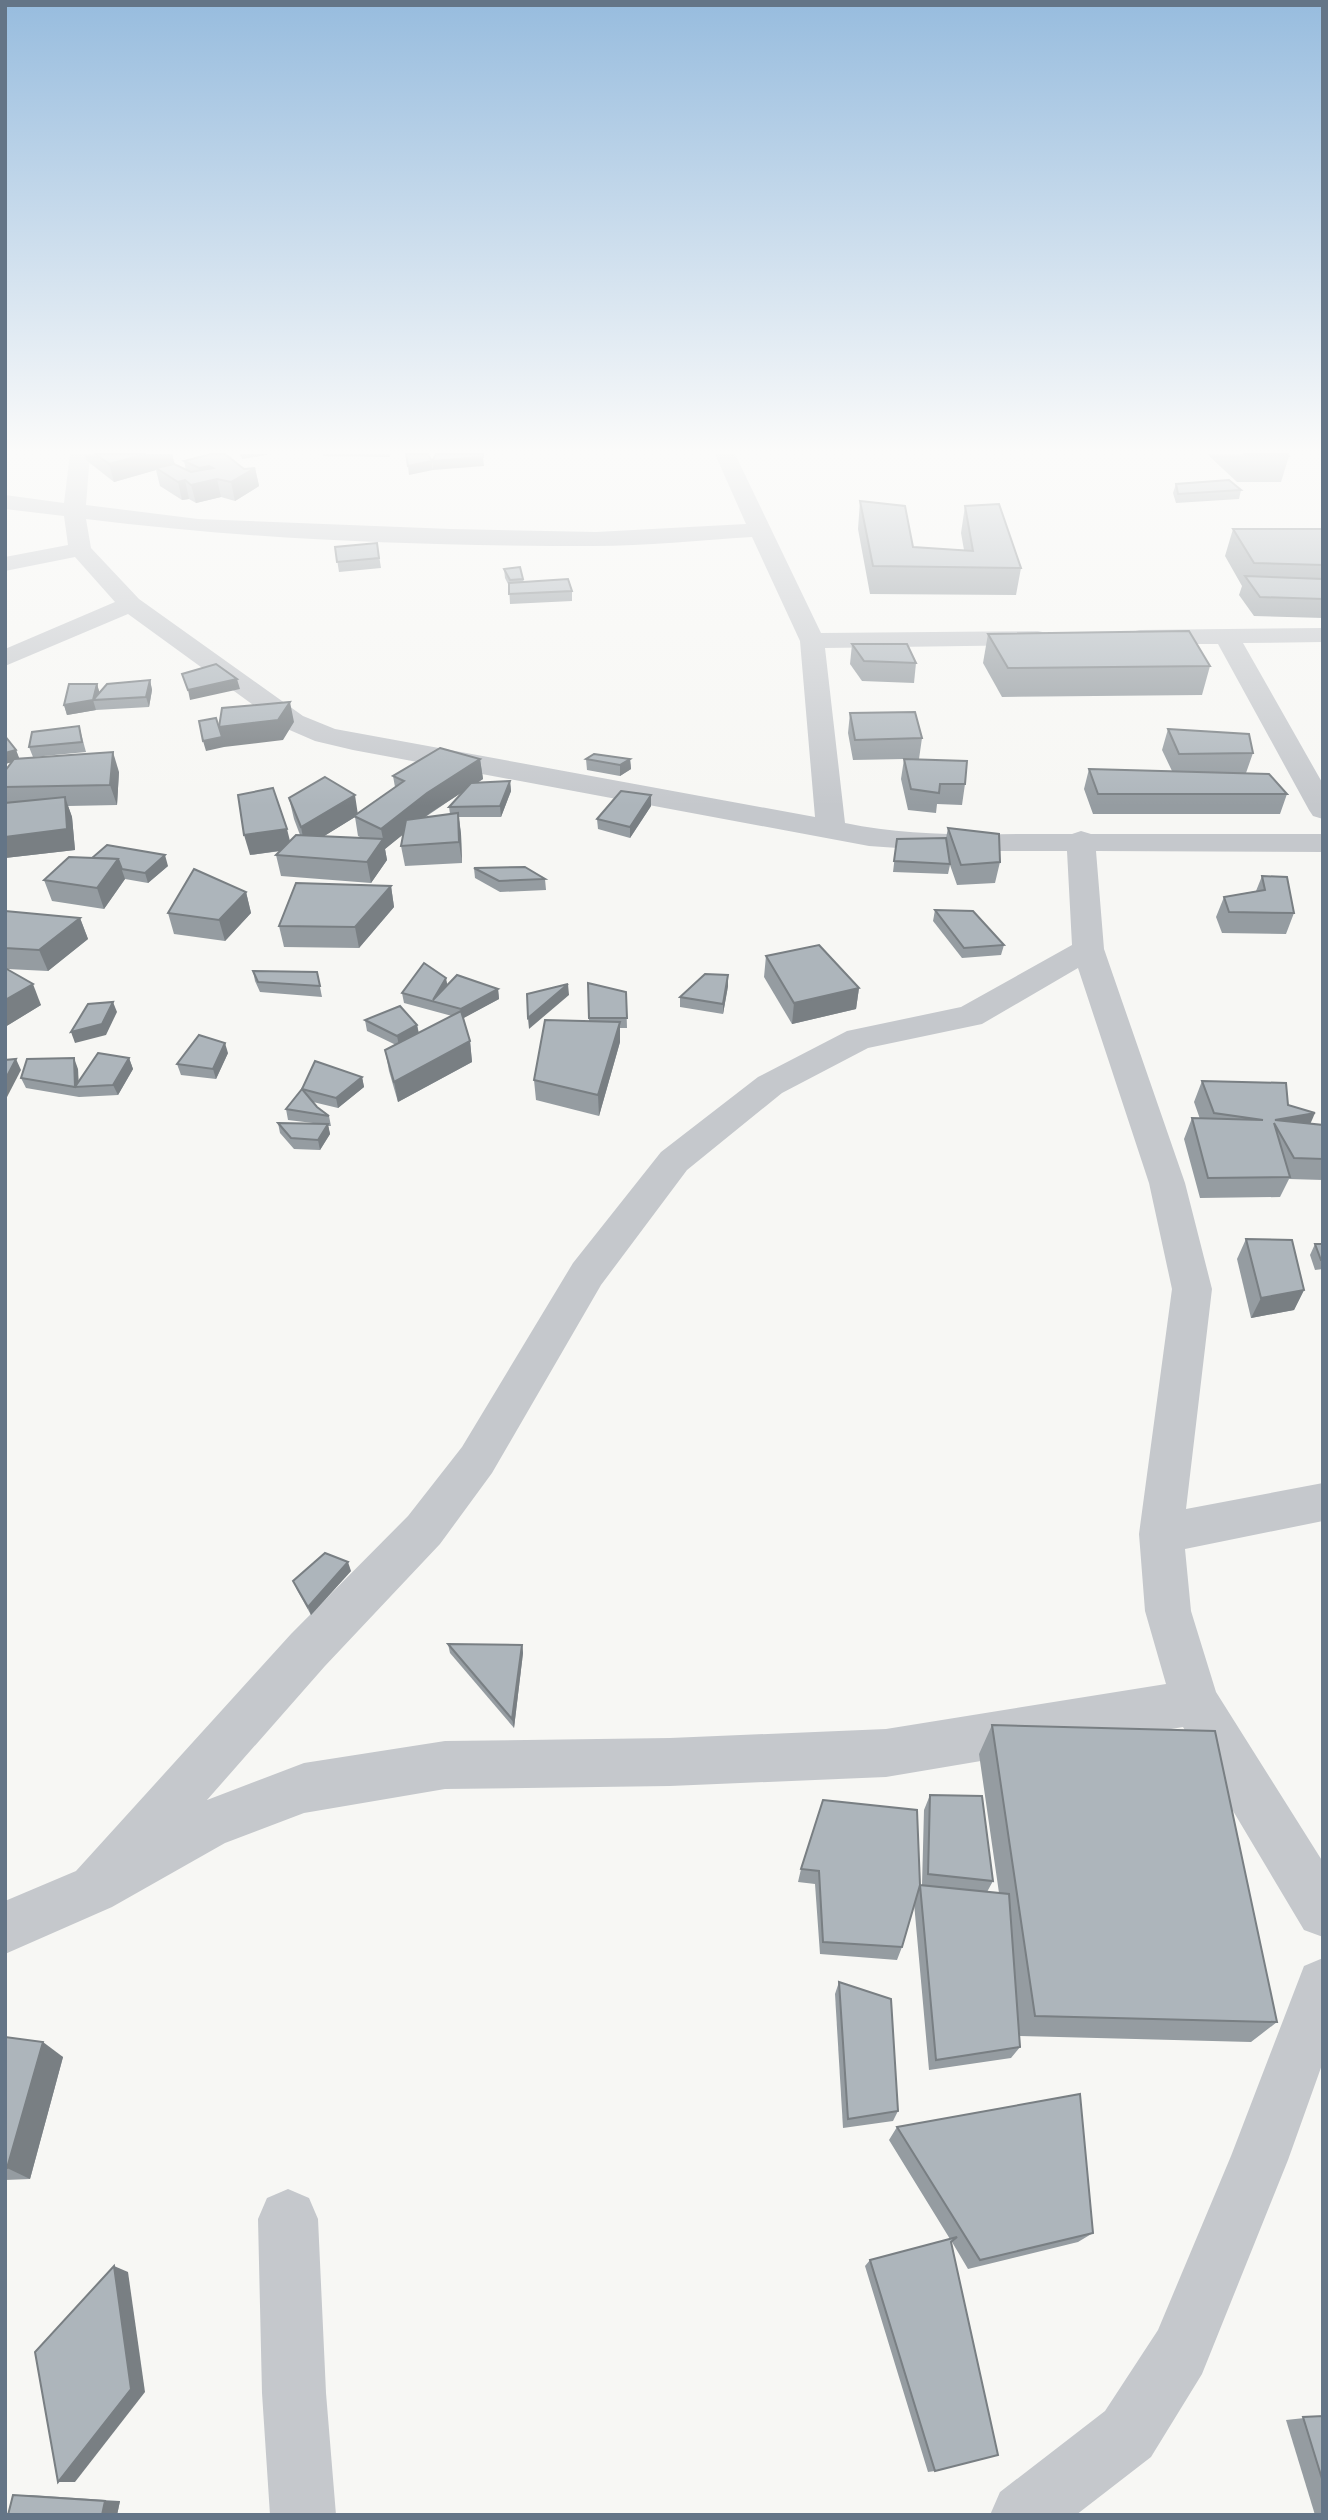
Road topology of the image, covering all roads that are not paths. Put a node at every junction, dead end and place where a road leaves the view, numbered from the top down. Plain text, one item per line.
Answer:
1 (101, 572) edge
2 (781, 572) edge
3 (130, 604) junction
4 (1323, 635) edge
5 (1226, 636) junction
6 (1116, 637) edge
7 (1060, 638) edge
8 (813, 641) junction
9 (9, 653) edge
10 (1323, 810) edge
11 (831, 829) junction
12 (1081, 840) junction
13 (1323, 843) edge
14 (1088, 949) junction
15 (1323, 1502) edge
16 (1161, 1534) junction
17 (1195, 1702) junction
18 (94, 1889) junction
19 (1323, 1911) edge
20 (5, 1928) edge
21 (1323, 1984) edge
22 (288, 2219) dead end
23 (303, 2515) edge
24 (1023, 2515) edge

1 - 3 street
2 - 8 street
3 - 9 street
3 - 11 street
4 - 5 street
5 - 6 street
5 - 10 street
7 - 8 street
8 - 11 street
11 - 12 street
12 - 13 street
12 - 14 street
14 - 16 street
14 - 18 street
15 - 16 street
16 - 17 street
17 - 18 street
17 - 19 street
18 - 20 street
21 - 24 street
22 - 23 street

